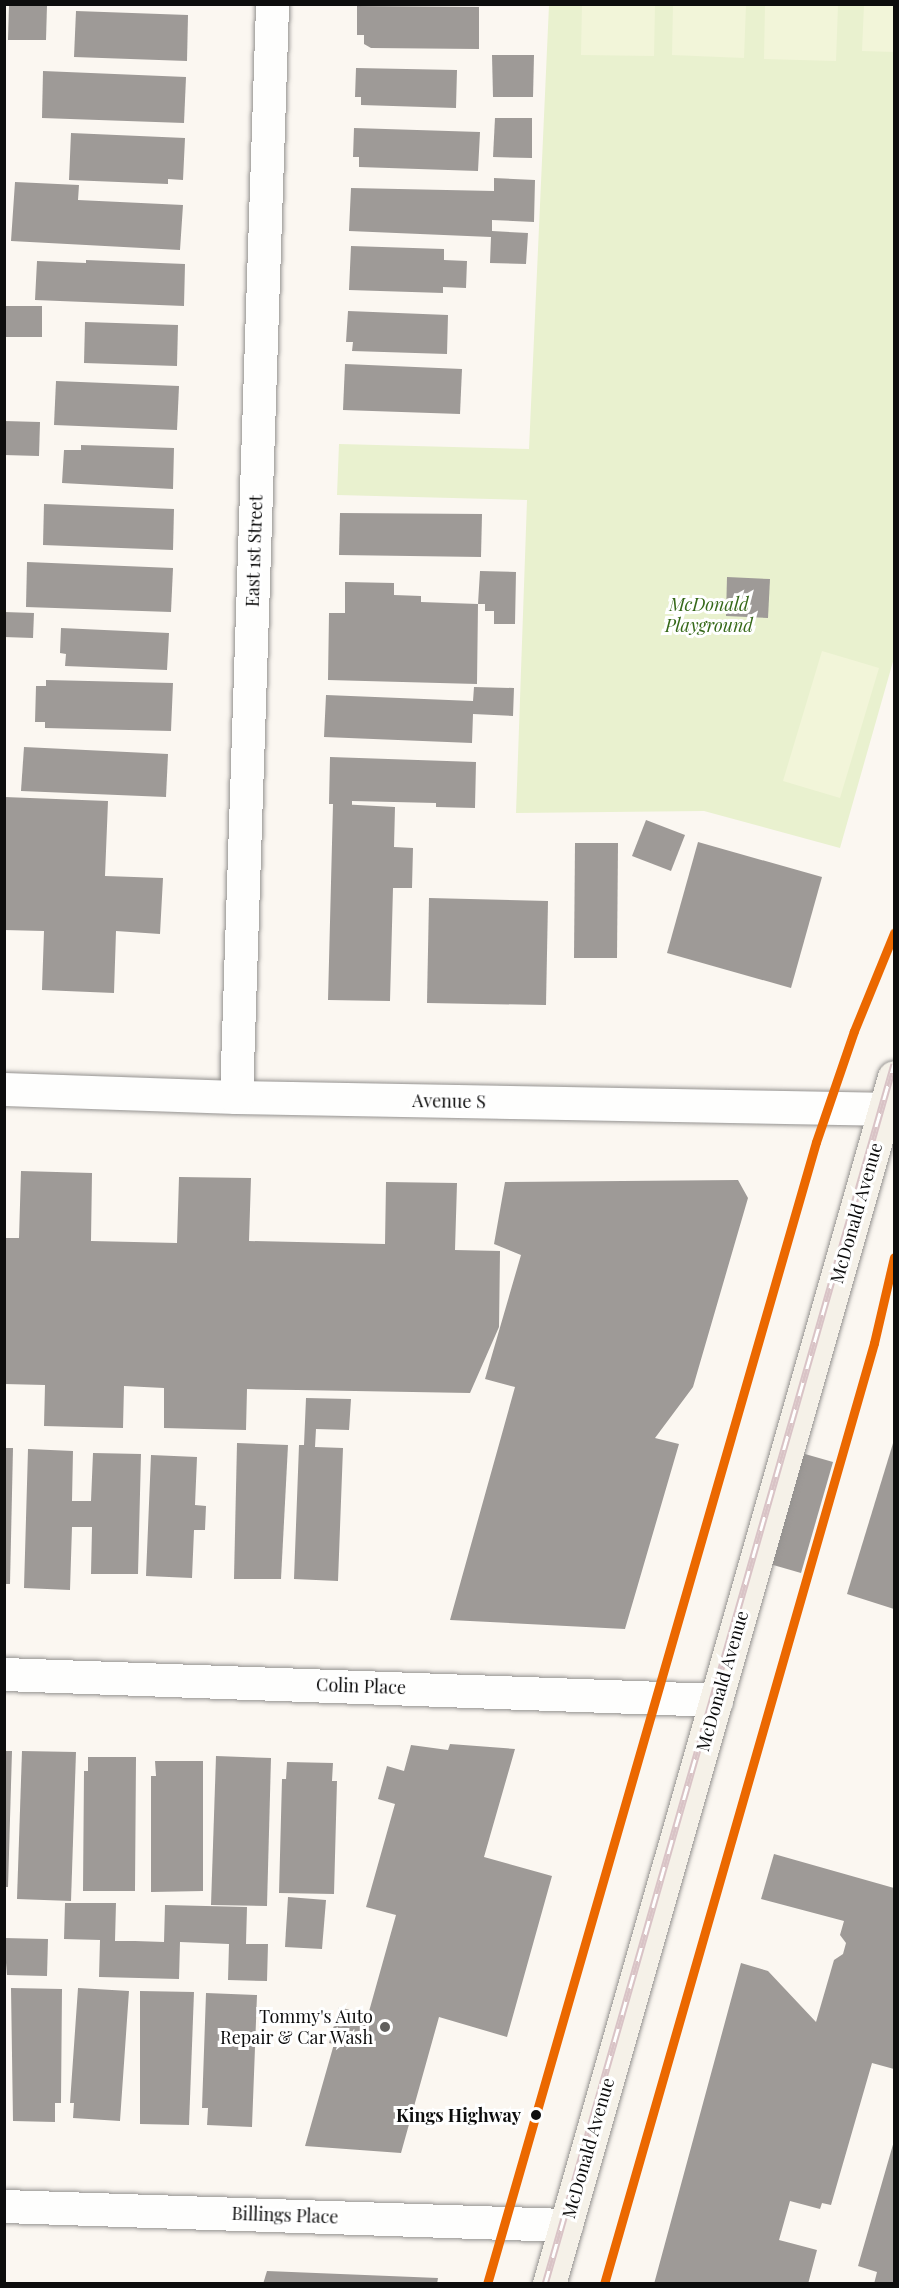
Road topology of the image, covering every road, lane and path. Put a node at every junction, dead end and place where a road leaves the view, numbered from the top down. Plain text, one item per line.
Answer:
1 (272, 4) edge
2 (894, 1077) edge
3 (4, 1089) edge
4 (236, 1097) junction
5 (890, 1109) edge
6 (4, 1674) edge
7 (717, 1700) junction
8 (4, 2206) edge
9 (566, 2225) junction
10 (549, 2283) edge

1 - 4 street, East 1st Street
2 - 5 main road, McDonald Avenue
3 - 4 street, Avenue S
4 - 5 street, Avenue S
5 - 7 main road, McDonald Avenue
6 - 7 street, Colin Place
7 - 9 main road, McDonald Avenue
8 - 9 street, Billings Place
9 - 10 main road, McDonald Avenue

